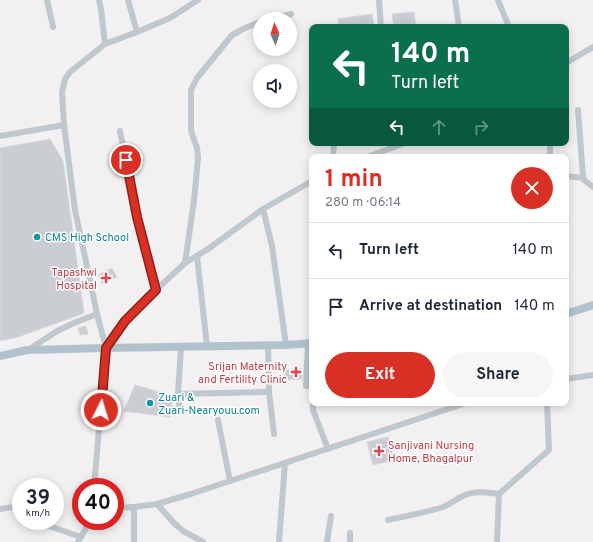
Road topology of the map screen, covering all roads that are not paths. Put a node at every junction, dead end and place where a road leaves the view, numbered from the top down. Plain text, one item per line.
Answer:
1 (47, 0) edge
2 (99, 0) edge
3 (128, 0) edge
4 (198, 0) edge
5 (379, 0) edge
6 (455, 0) edge
7 (498, 0) edge
8 (381, 24) edge
9 (459, 24) edge
10 (509, 24) edge
11 (253, 25) edge
12 (53, 27) dead end
13 (137, 32) junction
14 (105, 44) junction
15 (593, 47) edge
16 (569, 61) edge
17 (578, 110) dead end
18 (64, 125) junction
19 (120, 131) dead end
20 (0, 136) edge
21 (396, 146) edge
22 (375, 154) edge
23 (569, 176) edge
24 (583, 178) junction
25 (309, 183) edge
26 (593, 187) edge
27 (263, 209) junction
28 (197, 256) junction
29 (185, 263) junction
30 (156, 290) junction
31 (593, 305) edge
32 (569, 313) edge
33 (97, 314) junction
34 (309, 343) edge
35 (268, 345) junction
36 (286, 345) junction
37 (206, 346) junction
38 (181, 347) junction
39 (106, 348) junction
40 (27, 350) junction
41 (309, 354) edge
42 (0, 356) edge
43 (593, 376) edge
44 (569, 379) edge
45 (309, 386) edge
46 (269, 392) junction
47 (178, 394) junction
48 (313, 406) edge
49 (457, 406) edge
50 (547, 406) edge
51 (180, 412) dead end
52 (218, 420) dead end
53 (274, 434) dead end
54 (328, 449) junction
55 (285, 463) junction
56 (95, 478) edge
57 (230, 481) junction
58 (499, 494) junction
59 (157, 504) junction
60 (12, 507) edge
61 (134, 507) junction
62 (124, 508) edge
63 (0, 509) edge
64 (331, 516) dead end
65 (388, 520) dead end
66 (57, 530) edge
67 (85, 530) edge
68 (350, 533) dead end
69 (79, 540) edge
70 (134, 542) edge
71 (203, 542) edge
72 (279, 542) edge
73 (327, 542) edge
74 (350, 542) edge
75 (497, 542) edge

1 - 12 street
2 - 14 street
3 - 13 street
4 - 13 street
5 - 8 street
6 - 9 street
7 - 10 street
11 - 29 street
13 - 14 street
14 - 18 street
15 - 16 street
17 - 24 street
18 - 20 street
18 - 33 street
19 - 30 street
21 - 22 street
23 - 24 street
24 - 26 street
25 - 27 street
27 - 28 street
27 - 36 street
28 - 29 street
28 - 37 street
29 - 30 street
30 - 39 street
31 - 32 main road
33 - 39 street
33 - 40 street
34 - 36 main road
35 - 36 main road
35 - 37 main road
35 - 46 street
37 - 38 main road
38 - 39 main road
38 - 47 street
39 - 40 main road
39 - 56 street
40 - 42 main road
41 - 45 street
43 - 44 street
46 - 47 street
46 - 53 street
47 - 51 street
48 - 54 street
49 - 54 street
50 - 58 street
52 - 57 street
54 - 55 street
55 - 57 street
55 - 72 street
57 - 59 street
58 - 65 street
58 - 75 street
59 - 61 street
59 - 71 street
60 - 63 street
61 - 62 street
61 - 70 street
64 - 73 street
66 - 69 street
67 - 69 street
68 - 74 street

